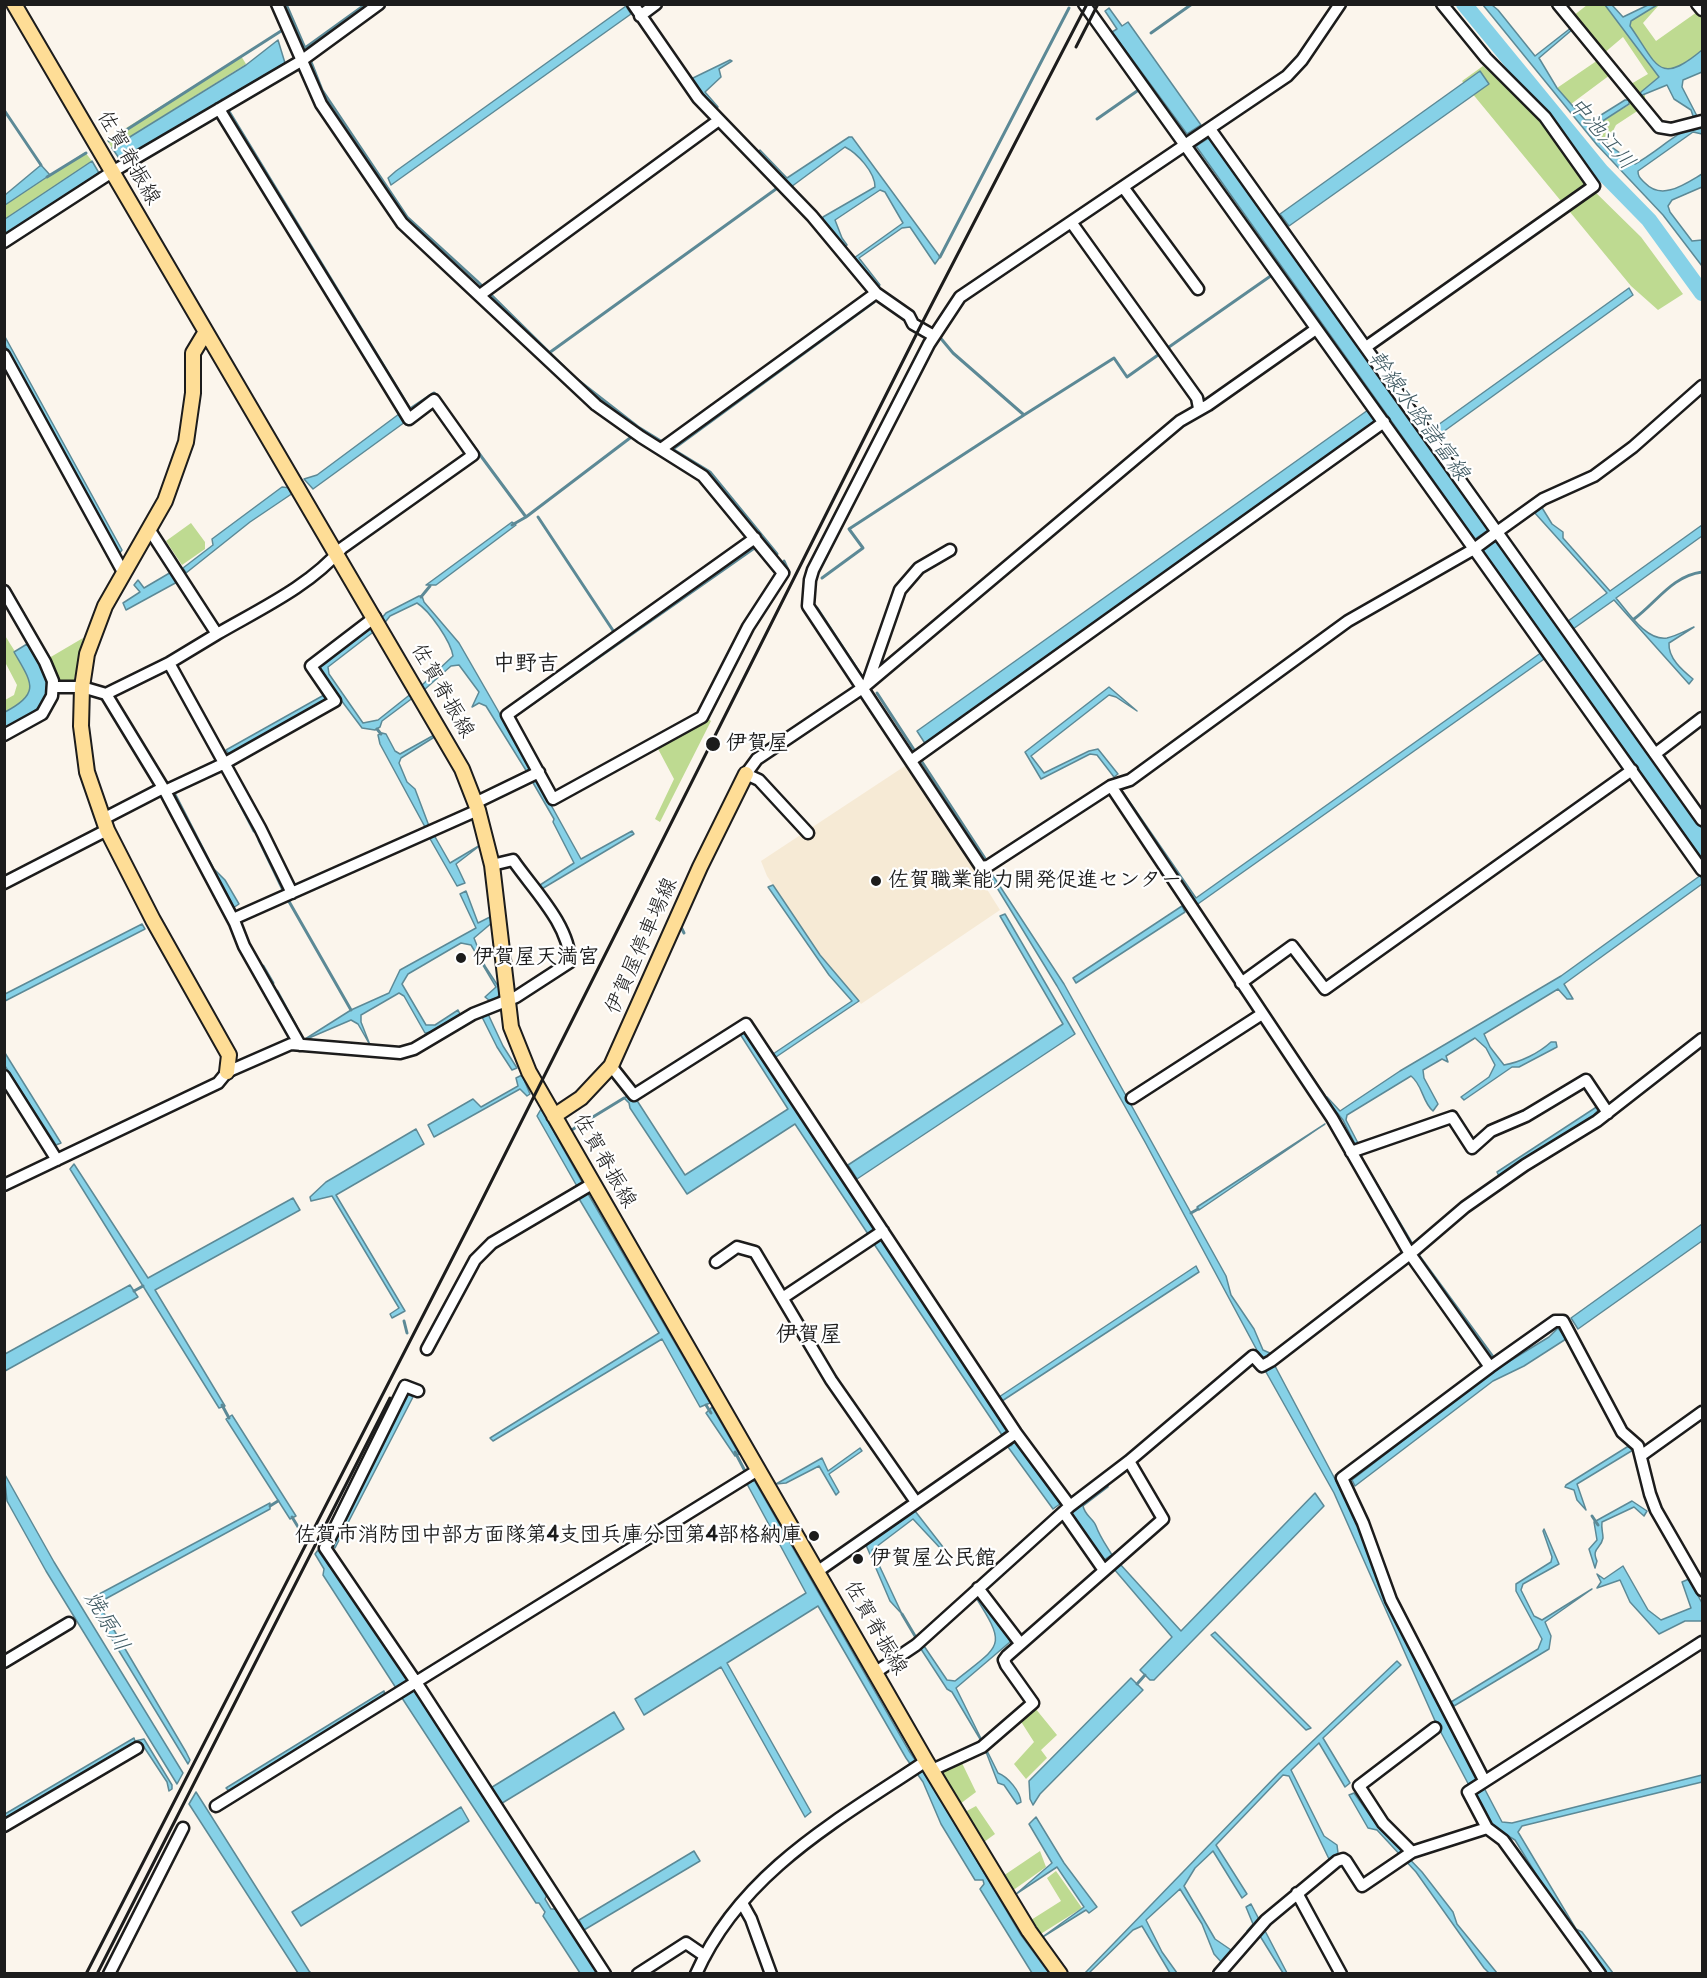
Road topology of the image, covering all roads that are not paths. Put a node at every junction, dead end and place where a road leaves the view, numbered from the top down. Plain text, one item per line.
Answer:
1 (14, 4) edge
2 (277, 4) edge
3 (379, 4) edge
4 (633, 4) edge
5 (656, 4) edge
6 (1084, 4) edge
7 (1340, 4) edge
8 (1442, 4) edge
9 (1558, 4) edge
10 (1697, 4) edge
11 (1702, 10) edge
12 (640, 16) junction
13 (301, 61) junction
14 (224, 106) junction
15 (719, 120) junction
16 (1702, 122) edge
17 (1198, 137) junction
18 (112, 172) junction
19 (1123, 187) junction
20 (1071, 222) junction
21 (4, 242) edge
22 (1198, 289) dead end
23 (876, 293) junction
24 (480, 295) junction
25 (1316, 329) junction
26 (206, 333) junction
27 (938, 333) junction
28 (1366, 347) junction
29 (4, 355) edge
30 (1702, 386) edge
31 (1199, 408) junction
32 (1384, 422) junction
33 (665, 445) junction
34 (149, 529) junction
35 (755, 538) junction
36 (1485, 540) junction
37 (950, 550) dead end
38 (337, 554) junction
39 (123, 572) junction
40 (4, 591) edge
41 (375, 616) junction
42 (217, 634) junction
43 (169, 663) junction
44 (866, 685) junction
45 (53, 687) junction
46 (82, 687) junction
47 (106, 694) junction
48 (1702, 718) edge
49 (4, 735) edge
50 (1655, 754) junction
51 (916, 757) junction
52 (221, 760) junction
53 (1632, 770) junction
54 (534, 774) junction
55 (746, 774) junction
56 (1112, 786) junction
57 (168, 789) junction
58 (477, 807) junction
59 (1702, 820) edge
60 (105, 825) junction
61 (808, 832) dead end
62 (492, 865) junction
63 (1702, 870) edge
64 (4, 883) edge
65 (287, 895) junction
66 (233, 920) junction
67 (1241, 983) junction
68 (507, 1000) junction
69 (1262, 1014) junction
70 (1702, 1040) edge
71 (300, 1045) junction
72 (611, 1066) junction
73 (227, 1072) junction
74 (4, 1076) edge
75 (1132, 1098) dead end
76 (1608, 1113) junction
77 (554, 1116) junction
78 (1351, 1152) junction
79 (57, 1160) junction
80 (592, 1184) junction
81 (4, 1185) edge
82 (883, 1231) junction
83 (1410, 1254) junction
84 (716, 1262) dead end
85 (784, 1297) junction
86 (427, 1349) dead end
87 (1490, 1367) junction
88 (418, 1391) dead end
89 (1702, 1412) edge
90 (1011, 1437) junction
91 (1642, 1455) junction
92 (1129, 1461) junction
93 (756, 1472) junction
94 (916, 1502) junction
95 (1065, 1515) junction
96 (1110, 1563) junction
97 (818, 1571) junction
98 (1702, 1590) edge
99 (981, 1591) junction
100 (69, 1623) dead end
101 (1020, 1642) junction
102 (1702, 1642) edge
103 (4, 1662) edge
104 (876, 1672) junction
105 (413, 1684) junction
106 (1435, 1728) dead end
107 (137, 1748) dead end
108 (922, 1767) junction
109 (1484, 1779) junction
110 (216, 1806) dead end
111 (4, 1826) edge
112 (183, 1828) dead end
113 (1486, 1828) junction
114 (1412, 1852) junction
115 (1298, 1893) junction
116 (742, 1903) junction
117 (705, 1956) junction
118 (109, 1974) edge
119 (605, 1974) edge
120 (638, 1974) edge
121 (696, 1974) edge
122 (764, 1974) edge
123 (771, 1974) edge
124 (1060, 1974) edge
125 (1219, 1974) edge
126 (1341, 1974) edge
127 (1600, 1974) edge

1 - 18 main road, 佐賀脊振線
2 - 13 street
3 - 13 street
4 - 12 street
5 - 12 street
6 - 17 street
7 - 17 street
8 - 28 street
9 - 16 street
10 - 11 street
12 - 15 street
13 - 14 street
13 - 24 street
14 - 18 street
14 - 38 street
15 - 23 street
15 - 24 street
17 - 19 street
17 - 25 street
17 - 28 street
18 - 21 street
18 - 26 main road, 佐賀脊振線
19 - 20 street
19 - 22 street
20 - 27 street
20 - 31 street
23 - 27 street
23 - 33 street
24 - 33 street
25 - 31 street
25 - 32 street
26 - 34 main road
26 - 38 main road, 佐賀脊振線
27 - 44 street
28 - 36 street
29 - 39 street
30 - 36 street
31 - 44 street
32 - 36 street
32 - 51 street
33 - 35 street
34 - 39 main road
34 - 42 street
35 - 54 street
35 - 54 street
36 - 50 street
36 - 53 street
36 - 56 street
37 - 44 street
38 - 41 main road, 佐賀脊振線
38 - 42 street
39 - 46 main road
40 - 45 street
41 - 52 street
41 - 58 main road, 佐賀脊振線
42 - 43 street
43 - 47 street
43 - 52 street
44 - 51 street
44 - 55 street
45 - 46 street
45 - 49 street
46 - 47 street
46 - 60 main road
47 - 57 street
48 - 50 street
50 - 59 street
51 - 56 street
52 - 57 street
52 - 65 street
53 - 63 street
53 - 67 street
54 - 58 street
55 - 61 street
55 - 72 main road, 伊賀屋停車場線
56 - 67 street
57 - 60 street
57 - 66 street
58 - 62 main road, 佐賀脊振線
58 - 65 street
60 - 64 street
60 - 73 main road
62 - 68 main road, 佐賀脊振線
62 - 68 street
65 - 66 street
66 - 71 street
67 - 69 street
68 - 71 street
68 - 77 main road, 佐賀脊振線
69 - 75 street
69 - 78 street
70 - 76 street
71 - 73 street
72 - 77 main road, 伊賀屋停車場線
72 - 82 street
73 - 79 street
74 - 79 street
76 - 78 street
76 - 83 street
77 - 80 main road, 佐賀脊振線
78 - 83 street
79 - 81 street
80 - 86 street
80 - 93 main road, 佐賀脊振線
82 - 85 street
82 - 90 street
83 - 87 street
83 - 92 street
84 - 85 street
85 - 94 street
87 - 91 street
87 - 109 street
88 - 105 street
89 - 91 street
90 - 94 street
90 - 95 street
91 - 98 street
92 - 95 street
92 - 96 street
93 - 97 main road, 佐賀脊振線
93 - 105 street
94 - 97 street
95 - 96 street
95 - 99 street
96 - 101 street
97 - 104 main road, 佐賀脊振線
99 - 101 street
99 - 104 street
100 - 103 street
101 - 108 street
102 - 109 street
104 - 108 main road, 佐賀脊振線
105 - 110 street
105 - 119 street
106 - 114 street
107 - 111 street
108 - 116 street
108 - 124 main road, 佐賀脊振線
109 - 113 street
112 - 118 street
113 - 114 street
113 - 127 street
114 - 115 street
115 - 125 street
115 - 126 street
116 - 117 street
116 - 122 street
116 - 123 street
117 - 120 street
117 - 121 street

